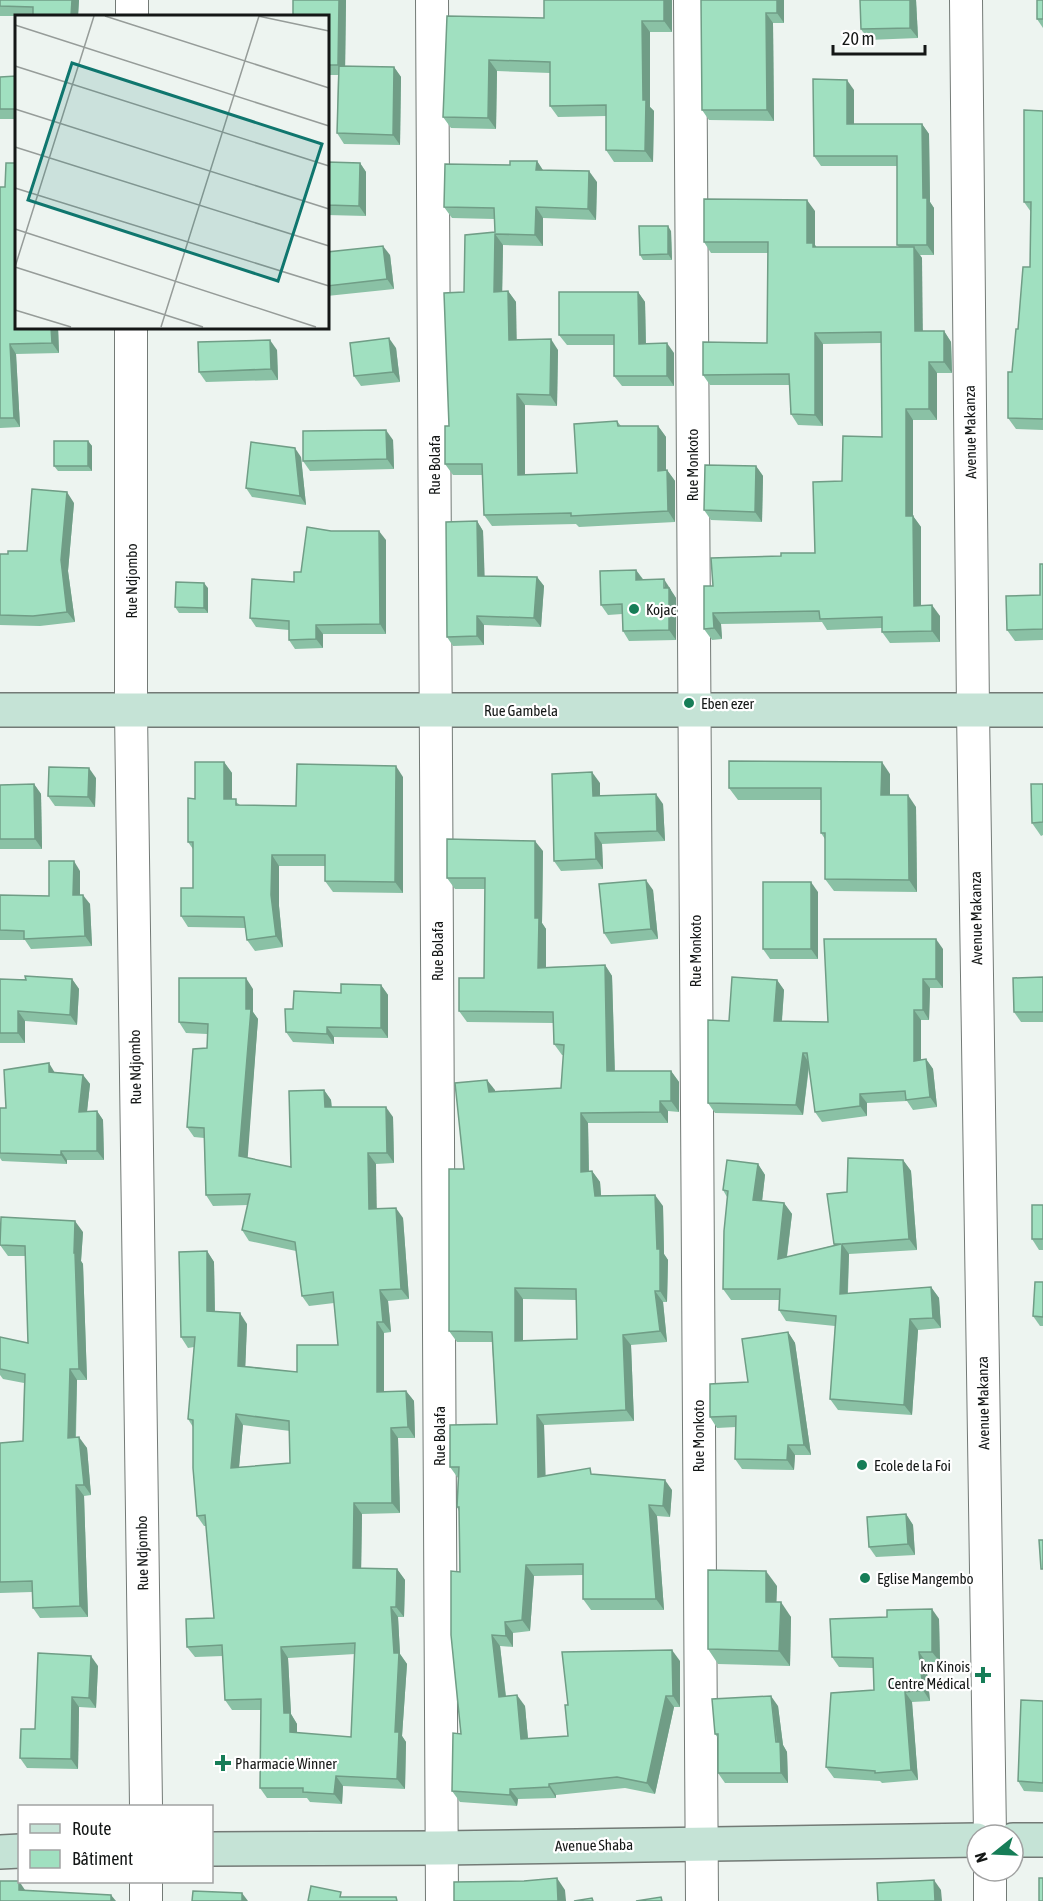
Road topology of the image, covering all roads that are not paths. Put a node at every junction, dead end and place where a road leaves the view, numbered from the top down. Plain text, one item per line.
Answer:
1 (432, 0) edge
2 (690, 0) edge
3 (966, 0) edge
4 (131, 328) edge
5 (435, 709) junction
6 (0, 710) edge
7 (1043, 710) edge
8 (130, 711) junction
9 (693, 711) junction
10 (973, 711) junction
11 (146, 1805) edge
12 (990, 1823) edge
13 (965, 1840) edge
14 (1025, 1840) edge
15 (1043, 1840) edge
16 (701, 1844) junction
17 (441, 1848) junction
18 (213, 1849) edge
19 (18, 1851) edge
20 (0, 1852) edge
21 (146, 1883) edge
22 (990, 1883) edge
23 (147, 1901) edge
24 (442, 1901) edge
25 (702, 1901) edge
26 (990, 1901) edge

1 - 5 street, Rue Bolafa
2 - 9 street, Rue Monkoto
3 - 10 street, Avenue Makanza
4 - 8 street, Rue Ndjombo
5 - 8 street, Rue Gambela
5 - 9 street, Rue Gambela
5 - 17 street, Rue Bolafa
6 - 8 street, Rue Gambela
7 - 10 street, Rue Gambela
8 - 11 street, Rue Ndjombo
9 - 10 street, Rue Gambela
9 - 16 street, Rue Monkoto
10 - 12 street, Avenue Makanza
13 - 16 street, Avenue Shaba
14 - 15 street
16 - 17 street, Avenue Shaba
16 - 25 street, Rue Monkoto
17 - 18 street, Avenue Shaba
17 - 24 street, Rue Bolafa
19 - 20 street
21 - 23 street
22 - 26 street

